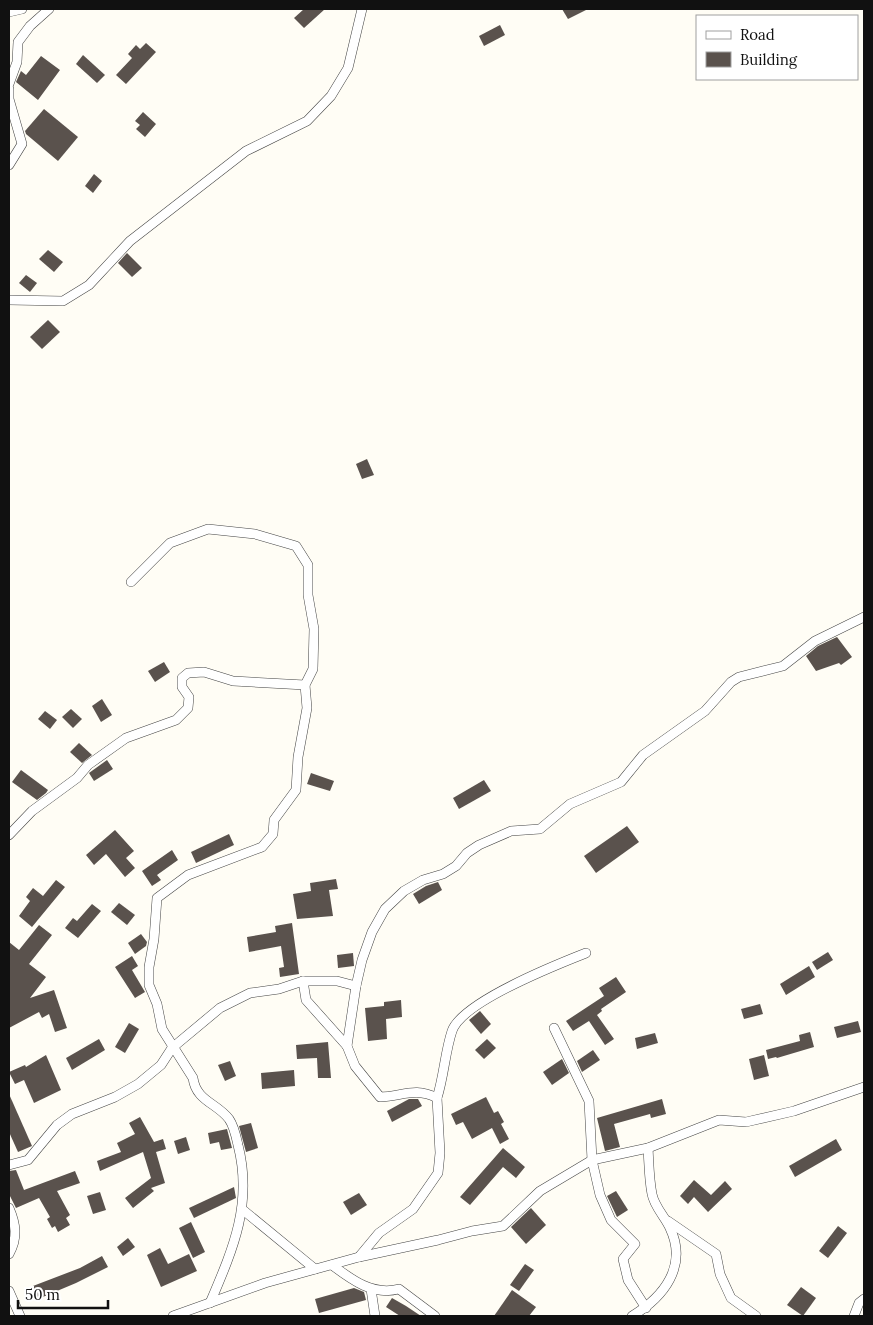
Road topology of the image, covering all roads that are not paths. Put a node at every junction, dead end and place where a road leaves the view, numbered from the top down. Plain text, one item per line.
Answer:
1 (22, 9) edge
2 (49, 9) edge
3 (362, 9) edge
4 (9, 12) edge
5 (9, 84) edge
6 (9, 89) edge
7 (11, 112) edge
8 (9, 165) edge
9 (9, 300) edge
10 (131, 582) dead end
11 (864, 617) edge
12 (305, 686) junction
13 (9, 834) edge
14 (586, 953) dead end
15 (303, 981) junction
16 (356, 986) junction
17 (554, 1028) dead end
18 (347, 1046) junction
19 (172, 1048) junction
20 (864, 1087) edge
21 (437, 1098) junction
22 (648, 1148) junction
23 (592, 1160) junction
24 (9, 1165) edge
25 (9, 1208) edge
26 (243, 1210) junction
27 (665, 1219) junction
28 (9, 1254) edge
29 (359, 1257) junction
30 (332, 1265) junction
31 (315, 1269) junction
32 (371, 1289) junction
33 (9, 1291) edge
34 (864, 1299) edge
35 (210, 1303) junction
36 (646, 1308) junction
37 (20, 1316) edge
38 (173, 1316) edge
39 (375, 1316) edge
40 (435, 1316) edge
41 (632, 1316) edge
42 (756, 1316) edge
43 (854, 1316) edge

1 - 4 street
2 - 5 street
3 - 9 street
6 - 7 street
7 - 8 street
10 - 12 street
11 - 16 street
12 - 13 street
12 - 19 street
14 - 21 street
15 - 16 street
15 - 18 street
15 - 19 street
16 - 18 street
17 - 23 street
18 - 21 street
19 - 24 street
19 - 26 street
20 - 22 street
21 - 29 street
22 - 23 street
22 - 27 street
23 - 29 street
23 - 36 street
25 - 28 street
26 - 31 street
26 - 35 street
27 - 36 street
27 - 42 street
29 - 30 street
30 - 31 street
30 - 32 street
31 - 35 street
32 - 39 street
32 - 40 street
33 - 37 street
34 - 43 street
35 - 38 street
36 - 41 street

